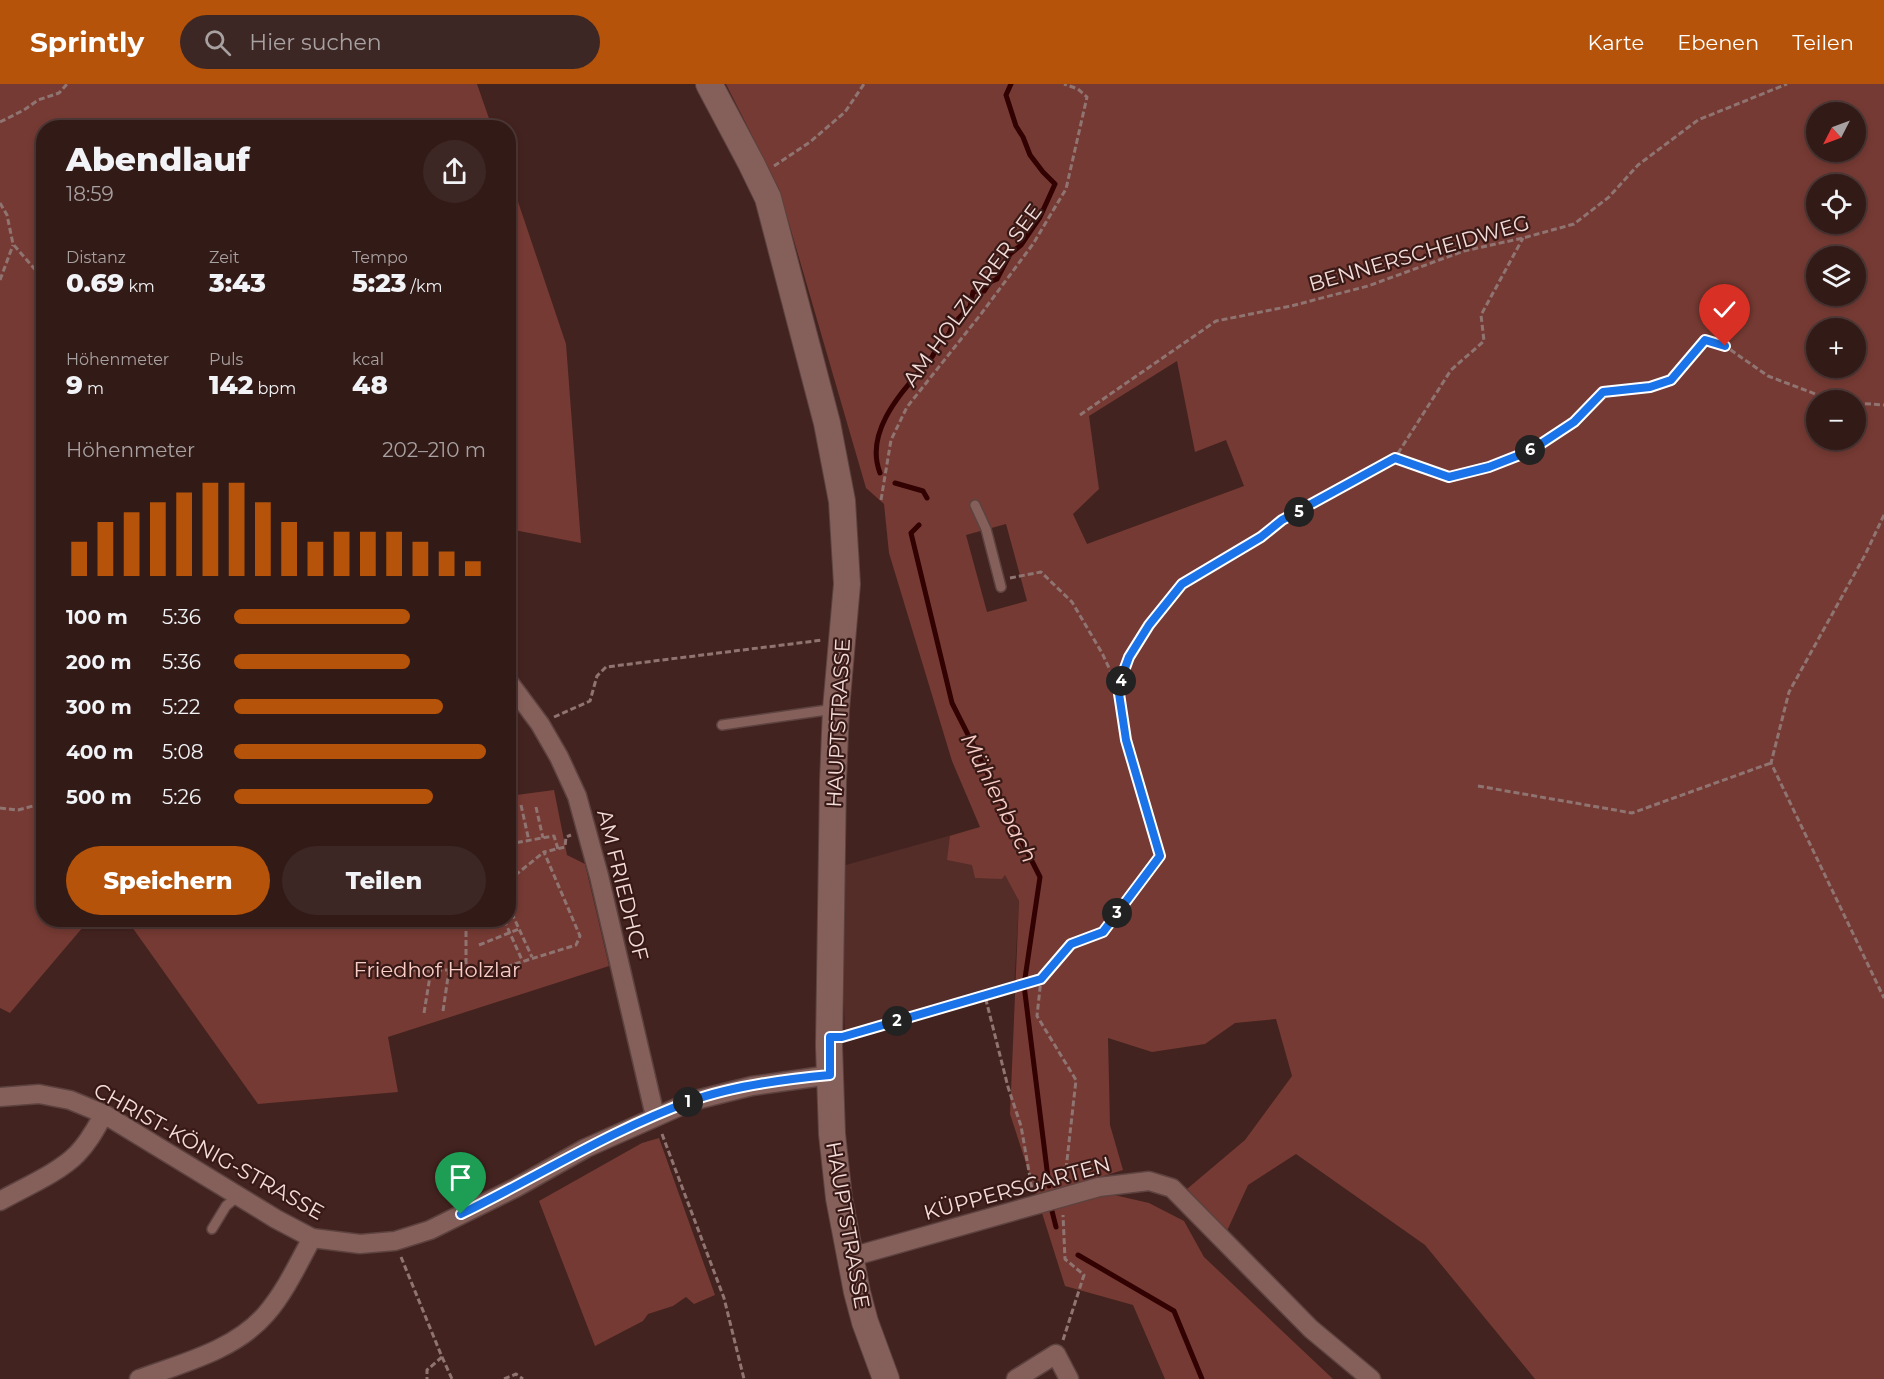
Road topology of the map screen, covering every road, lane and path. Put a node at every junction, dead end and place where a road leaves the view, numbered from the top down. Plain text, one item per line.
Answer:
1 (67, 84) edge
2 (709, 84) edge
3 (864, 84) edge
4 (1064, 84) edge
5 (1787, 84) edge
6 (0, 122) edge
7 (758, 177) junction
8 (0, 203) edge
9 (1523, 238) junction
10 (13, 244) junction
11 (36, 271) edge
12 (0, 280) edge
13 (1806, 390) edge
14 (1866, 404) edge
15 (1884, 405) edge
16 (1080, 415) dead end
17 (1395, 458) junction
18 (881, 500) dead end
19 (975, 505) dead end
20 (1884, 515) edge
21 (1000, 583) joint
22 (843, 639) junction
23 (1118, 687) junction
24 (516, 692) edge
25 (836, 709) junction
26 (540, 724) junction
27 (722, 725) dead end
28 (1771, 763) junction
29 (1478, 786) dead end
30 (36, 805) edge
31 (521, 805) dead end
32 (536, 807) dead end
33 (0, 808) edge
34 (543, 838) junction
35 (529, 841) junction
36 (516, 843) edge
37 (565, 847) dead end
38 (558, 849) junction
39 (544, 852) junction
40 (516, 875) edge
41 (516, 922) edge
42 (466, 927) edge
43 (507, 927) edge
44 (519, 929) junction
45 (510, 933) junction
46 (479, 945) dead end
47 (532, 957) junction
48 (522, 960) junction
49 (409, 970) dead end
50 (431, 970) junction
51 (449, 970) junction
52 (489, 972) dead end
53 (1041, 979) junction
54 (985, 996) junction
55 (1884, 998) edge
56 (444, 1011) dead end
57 (424, 1013) dead end
58 (830, 1037) junction
59 (830, 1075) junction
60 (0, 1097) edge
61 (104, 1114) junction
62 (656, 1116) junction
63 (238, 1196) junction
64 (1063, 1198) junction
65 (0, 1201) edge
66 (1035, 1206) junction
67 (212, 1229) dead end
68 (312, 1238) junction
69 (395, 1241) junction
70 (851, 1257) junction
71 (1056, 1354) junction
72 (442, 1357) junction
73 (139, 1379) edge
74 (427, 1379) edge
75 (452, 1379) edge
76 (504, 1379) edge
77 (524, 1379) edge
78 (744, 1379) edge
79 (886, 1379) edge
80 (1016, 1379) edge
81 (1069, 1379) edge
82 (1371, 1379) edge

1 - 6 path
2 - 7 main road, HAUPTSTRASSE
3 - 7 path
4 - 18 path, AM HOLZLARER SEE
5 - 9 path, BENNERSCHEIDWEG
7 - 22 main road, HAUPTSTRASSE
8 - 10 path
9 - 16 path, BENNERSCHEIDWEG
9 - 17 path
10 - 11 path
10 - 12 path
13 - 17 path
14 - 15 path
17 - 23 path
19 - 21 lane
20 - 28 path
21 - 23 path
22 - 25 main road, HAUPTSTRASSE
22 - 26 path
23 - 53 path
24 - 26 street, AM FRIEDHOF
25 - 27 lane
25 - 58 main road, HAUPTSTRASSE
26 - 62 street, AM FRIEDHOF
28 - 29 path
28 - 55 path
30 - 33 path
31 - 35 path
32 - 34 path
34 - 35 path
34 - 38 path
35 - 36 path
37 - 38 path
38 - 39 path
39 - 40 path
39 - 47 path
41 - 44 path
42 - 51 path
43 - 45 path
44 - 45 path
44 - 47 path
45 - 46 path
45 - 48 path
47 - 48 path
48 - 52 path
49 - 50 path
50 - 51 path
50 - 57 path
51 - 56 path
53 - 54 path
53 - 64 path
54 - 58 path
54 - 66 path
58 - 59 main road, HAUPTSTRASSE
59 - 62 street, CHRIST-KÖNIG-STRASSE
59 - 70 main road, HAUPTSTRASSE
60 - 61 street, CHRIST-KÖNIG-STRASSE
61 - 63 street, CHRIST-KÖNIG-STRASSE
61 - 65 street
62 - 69 street, CHRIST-KÖNIG-STRASSE
62 - 78 path
63 - 67 lane
63 - 68 street, CHRIST-KÖNIG-STRASSE
64 - 66 street, KÜPPERSGARTEN
64 - 71 path
64 - 82 street, KÜPPERSGARTEN
66 - 70 street, KÜPPERSGARTEN
68 - 69 street, CHRIST-KÖNIG-STRASSE
68 - 73 street
69 - 72 path
70 - 79 main road, HAUPTSTRASSE
71 - 80 street
71 - 81 street
72 - 74 path
72 - 75 path
76 - 77 path

